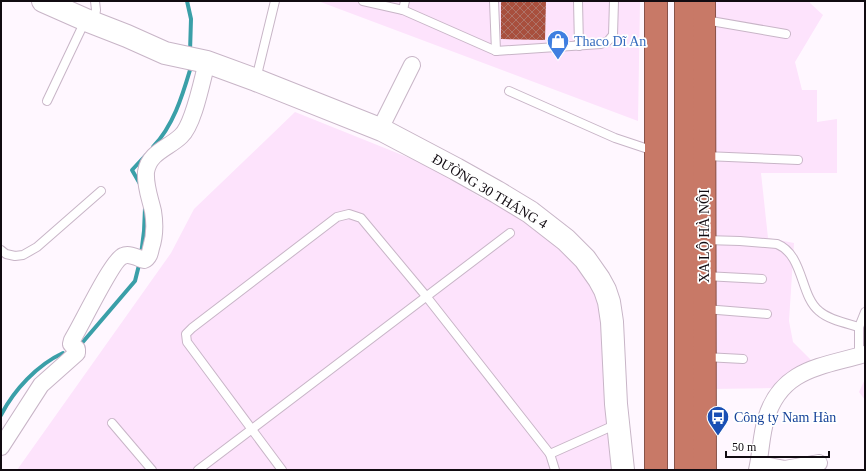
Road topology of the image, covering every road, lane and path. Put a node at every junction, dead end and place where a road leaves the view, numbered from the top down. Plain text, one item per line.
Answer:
1 (43, 1) edge
2 (95, 1) edge
3 (275, 1) edge
4 (363, 1) edge
5 (494, 1) edge
6 (578, 1) edge
7 (614, 1) edge
8 (656, 1) edge
9 (667, 1) edge
10 (686, 1) edge
11 (404, 5) edge
12 (704, 10) edge
13 (90, 22) junction
14 (786, 34) dead end
15 (579, 46) junction
16 (496, 51) junction
17 (197, 60) junction
18 (412, 65) dead end
19 (256, 80) junction
20 (509, 91) dead end
21 (47, 101) dead end
22 (380, 129) junction
23 (656, 151) junction
24 (704, 156) junction
25 (798, 160) dead end
26 (101, 191) dead end
27 (510, 233) dead end
28 (704, 240) junction
29 (1, 250) edge
30 (704, 276) junction
31 (762, 279) dead end
32 (426, 296) junction
33 (705, 309) junction
34 (865, 312) edge
35 (767, 314) dead end
36 (859, 327) junction
37 (862, 355) edge
38 (704, 357) junction
39 (743, 359) dead end
40 (695, 412) junction
41 (112, 422) dead end
42 (618, 424) junction
43 (252, 428) junction
44 (695, 435) junction
45 (1, 447) edge
46 (550, 454) junction
47 (819, 463) dead end
48 (758, 467) edge
49 (152, 470) edge
50 (198, 470) edge
51 (282, 470) edge
52 (555, 470) edge
53 (623, 470) edge
54 (656, 470) edge
55 (668, 470) edge
56 (686, 470) edge
57 (704, 470) edge

1 - 13 street, ĐƯỜNG 30 THÁNG 4
2 - 13 lane
3 - 19 lane
4 - 11 lane
5 - 16 lane
6 - 15 lane
7 - 15 lane
8 - 23 highway
9 - 55 highway
10 - 40 highway, XA LỘ HÀ NỘI
11 - 16 lane
12 - 14 lane
12 - 24 highway, XA LỘ HÀ NỘI
13 - 17 street, ĐƯỜNG 30 THÁNG 4
13 - 21 lane
15 - 16 lane
17 - 19 street, ĐƯỜNG 30 THÁNG 4
17 - 45 street
18 - 22 street
19 - 22 street, ĐƯỜNG 30 THÁNG 4
20 - 23 lane
22 - 42 street, ĐƯỜNG 30 THÁNG 4
23 - 54 highway
24 - 25 lane
24 - 28 highway, XA LỘ HÀ NỘI
26 - 29 lane
27 - 32 lane
28 - 30 highway, XA LỘ HÀ NỘI
28 - 36 lane
30 - 31 lane
30 - 33 highway, XA LỘ HÀ NỘI
32 - 43 lane
32 - 43 lane
32 - 46 lane
33 - 35 lane
33 - 38 highway, XA LỘ HÀ NỘI
34 - 36 lane
36 - 37 lane
37 - 48 street
38 - 39 lane
38 - 40 highway, XA LỘ HÀ NỘI
40 - 44 highway, XA LỘ HÀ NỘI
41 - 49 lane
42 - 46 lane
42 - 53 street, ĐƯỜNG 30 THÁNG 4
43 - 50 lane
43 - 51 lane
44 - 56 highway, XA LỘ HÀ NỘI
44 - 57 highway, XA LỘ HÀ NỘI
46 - 52 lane
47 - 48 street

